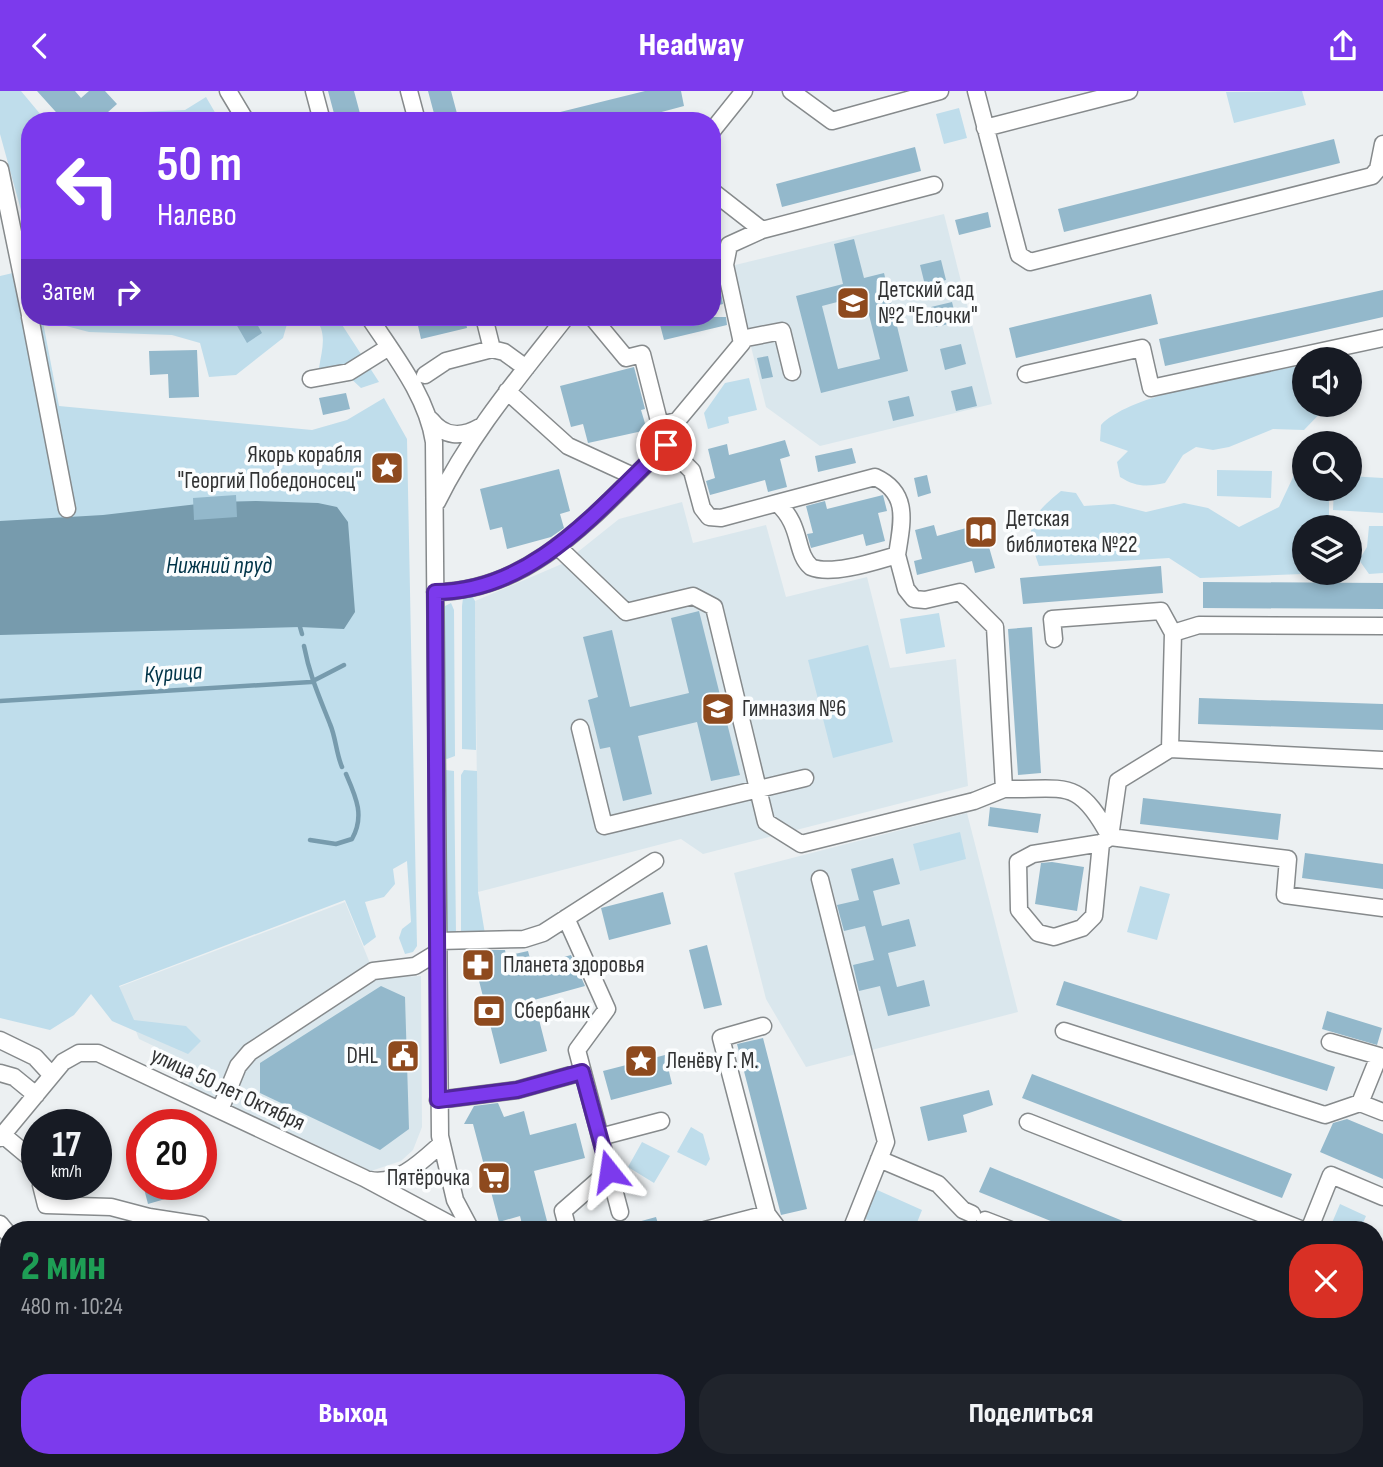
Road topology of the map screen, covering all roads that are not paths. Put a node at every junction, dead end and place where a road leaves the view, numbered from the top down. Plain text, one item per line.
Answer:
1 (228, 91) edge
2 (314, 91) edge
3 (409, 91) edge
4 (744, 91) edge
5 (791, 91) edge
6 (940, 91) edge
7 (976, 91) edge
8 (1129, 91) edge
9 (241, 112) edge
10 (320, 112) edge
11 (415, 112) edge
12 (721, 120) edge
13 (985, 128) junction
14 (1383, 144) edge
15 (0, 169) edge
16 (934, 185) dead end
17 (721, 198) edge
18 (762, 230) junction
19 (21, 272) edge
20 (32, 326) edge
21 (375, 326) edge
22 (486, 326) edge
23 (559, 326) edge
24 (599, 326) edge
25 (1383, 338) edge
26 (741, 339) junction
27 (389, 347) junction
28 (492, 349) junction
29 (526, 368) junction
30 (792, 372) dead end
31 (1026, 374) dead end
32 (425, 375) dead end
33 (311, 379) dead end
34 (507, 391) junction
35 (430, 420) junction
36 (660, 425) junction
37 (480, 427) junction
38 (666, 445) junction
39 (633, 476) junction
40 (777, 503) junction
41 (435, 507) junction
42 (67, 509) dead end
43 (557, 546) junction
44 (897, 555) junction
45 (435, 592) junction
46 (1383, 626) edge
47 (1173, 633) junction
48 (1054, 639) dead end
49 (580, 728) dead end
50 (1170, 749) junction
51 (1383, 760) edge
52 (804, 778) dead end
53 (758, 789) junction
54 (1004, 789) junction
55 (1106, 840) junction
56 (655, 861) dead end
57 (820, 879) dead end
58 (1383, 908) edge
59 (566, 918) junction
60 (438, 947) junction
61 (762, 1026) dead end
62 (1065, 1031) dead end
63 (0, 1040) edge
64 (1330, 1042) dead end
65 (1381, 1057) edge
66 (47, 1070) dead end
67 (582, 1072) junction
68 (0, 1073) edge
69 (0, 1081) edge
70 (30, 1090) junction
71 (438, 1100) junction
72 (1360, 1103) junction
73 (220, 1110) junction
74 (1383, 1112) edge
75 (660, 1121) dead end
76 (1028, 1122) dead end
77 (1, 1136) edge
78 (600, 1137) junction
79 (440, 1145) junction
80 (21, 1151) edge
81 (879, 1159) junction
82 (609, 1171) junction
83 (364, 1178) junction
84 (1383, 1197) edge
85 (45, 1200) edge
86 (620, 1212) dead end
87 (766, 1214) junction
88 (175, 1221) edge
89 (444, 1221) edge
90 (466, 1221) edge
91 (566, 1221) edge
92 (739, 1221) edge
93 (772, 1221) edge
94 (854, 1221) edge
95 (988, 1221) edge
96 (1280, 1221) edge
97 (1313, 1221) edge
98 (0, 1256) edge
99 (0, 1264) edge

1 - 9 street
2 - 10 street
3 - 11 street
4 - 12 street
5 - 6 street
7 - 13 street
8 - 13 street
13 - 14 street
15 - 19 street
16 - 18 street
17 - 18 street
18 - 26 street
20 - 42 street
21 - 27 street
22 - 28 street
23 - 29 street
24 - 36 street
25 - 31 street
26 - 30 street
26 - 36 street
27 - 33 street
27 - 35 street
28 - 29 street
28 - 32 street
29 - 34 street
34 - 37 street
34 - 39 street
35 - 37 street
35 - 41 street
36 - 38 street
37 - 41 street
38 - 39 street
38 - 40 street
39 - 43 street
40 - 44 street
40 - 44 street
41 - 45 street
43 - 45 street
43 - 53 street
44 - 54 street
45 - 60 street
46 - 47 street
47 - 48 street
47 - 50 street
49 - 53 street
50 - 51 street
50 - 55 street
52 - 53 street
53 - 54 street
54 - 55 street
55 - 55 street
55 - 58 street
56 - 59 street
57 - 81 street
59 - 60 street
59 - 67 street
60 - 71 street
60 - 73 street
61 - 87 street
62 - 72 street
63 - 66 street
64 - 65 street
65 - 72 street
67 - 71 street
67 - 78 street
68 - 70 street
69 - 70 street
70 - 73 street, улица 50 лет Октября
70 - 77 street, улица 50 лет Октября
71 - 79 street
72 - 74 street
73 - 83 street, улица 50 лет Октября
75 - 78 street
76 - 96 street
77 - 80 street
78 - 82 street
79 - 83 street
79 - 90 street
81 - 94 street
81 - 95 street
82 - 86 street
82 - 91 street
83 - 89 street, улица 50 лет Октября
84 - 97 street
85 - 88 street
87 - 92 street
87 - 93 street
98 - 99 street

